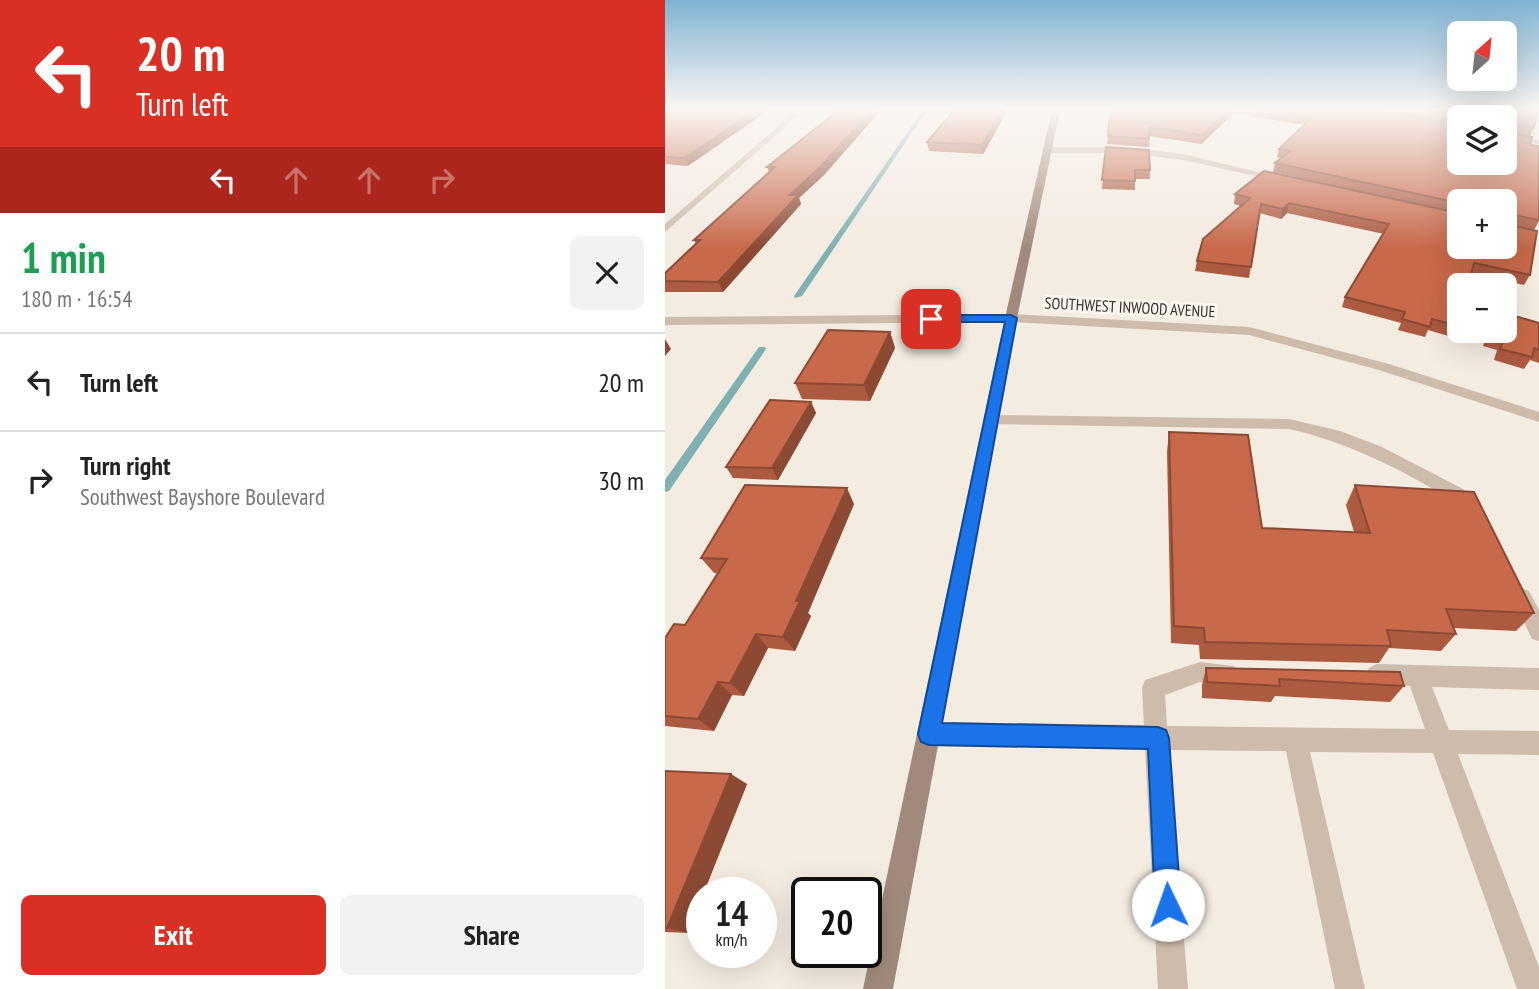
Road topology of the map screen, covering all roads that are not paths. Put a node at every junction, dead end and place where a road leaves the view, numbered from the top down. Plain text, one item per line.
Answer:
1 (748, 156) edge
2 (1047, 156) edge
3 (1176, 156) edge
4 (1296, 182) edge
5 (665, 229) edge
6 (1011, 318) junction
7 (665, 321) edge
8 (1539, 418) edge
9 (991, 420) junction
10 (1485, 519) edge
11 (1515, 582) edge
12 (1539, 632) edge
13 (1251, 674) edge
14 (1350, 675) edge
15 (1417, 676) junction
16 (1539, 679) edge
17 (929, 734) junction
18 (1158, 738) junction
19 (1296, 739) junction
20 (1441, 741) junction
21 (1539, 743) edge
22 (879, 989) edge
23 (1174, 989) edge
24 (1350, 989) edge
25 (1532, 989) edge

1 - 5 street
2 - 6 street
3 - 4 street
6 - 7 street, SOUTHWEST INWOOD AVENUE
6 - 8 street, SOUTHWEST INWOOD AVENUE
6 - 9 street
9 - 10 street
9 - 17 street
11 - 12 street
13 - 18 street
14 - 15 street
15 - 16 street
15 - 20 street
17 - 18 street
17 - 22 street
18 - 19 street
18 - 23 street
19 - 20 street
19 - 24 street
20 - 21 street
20 - 25 street

